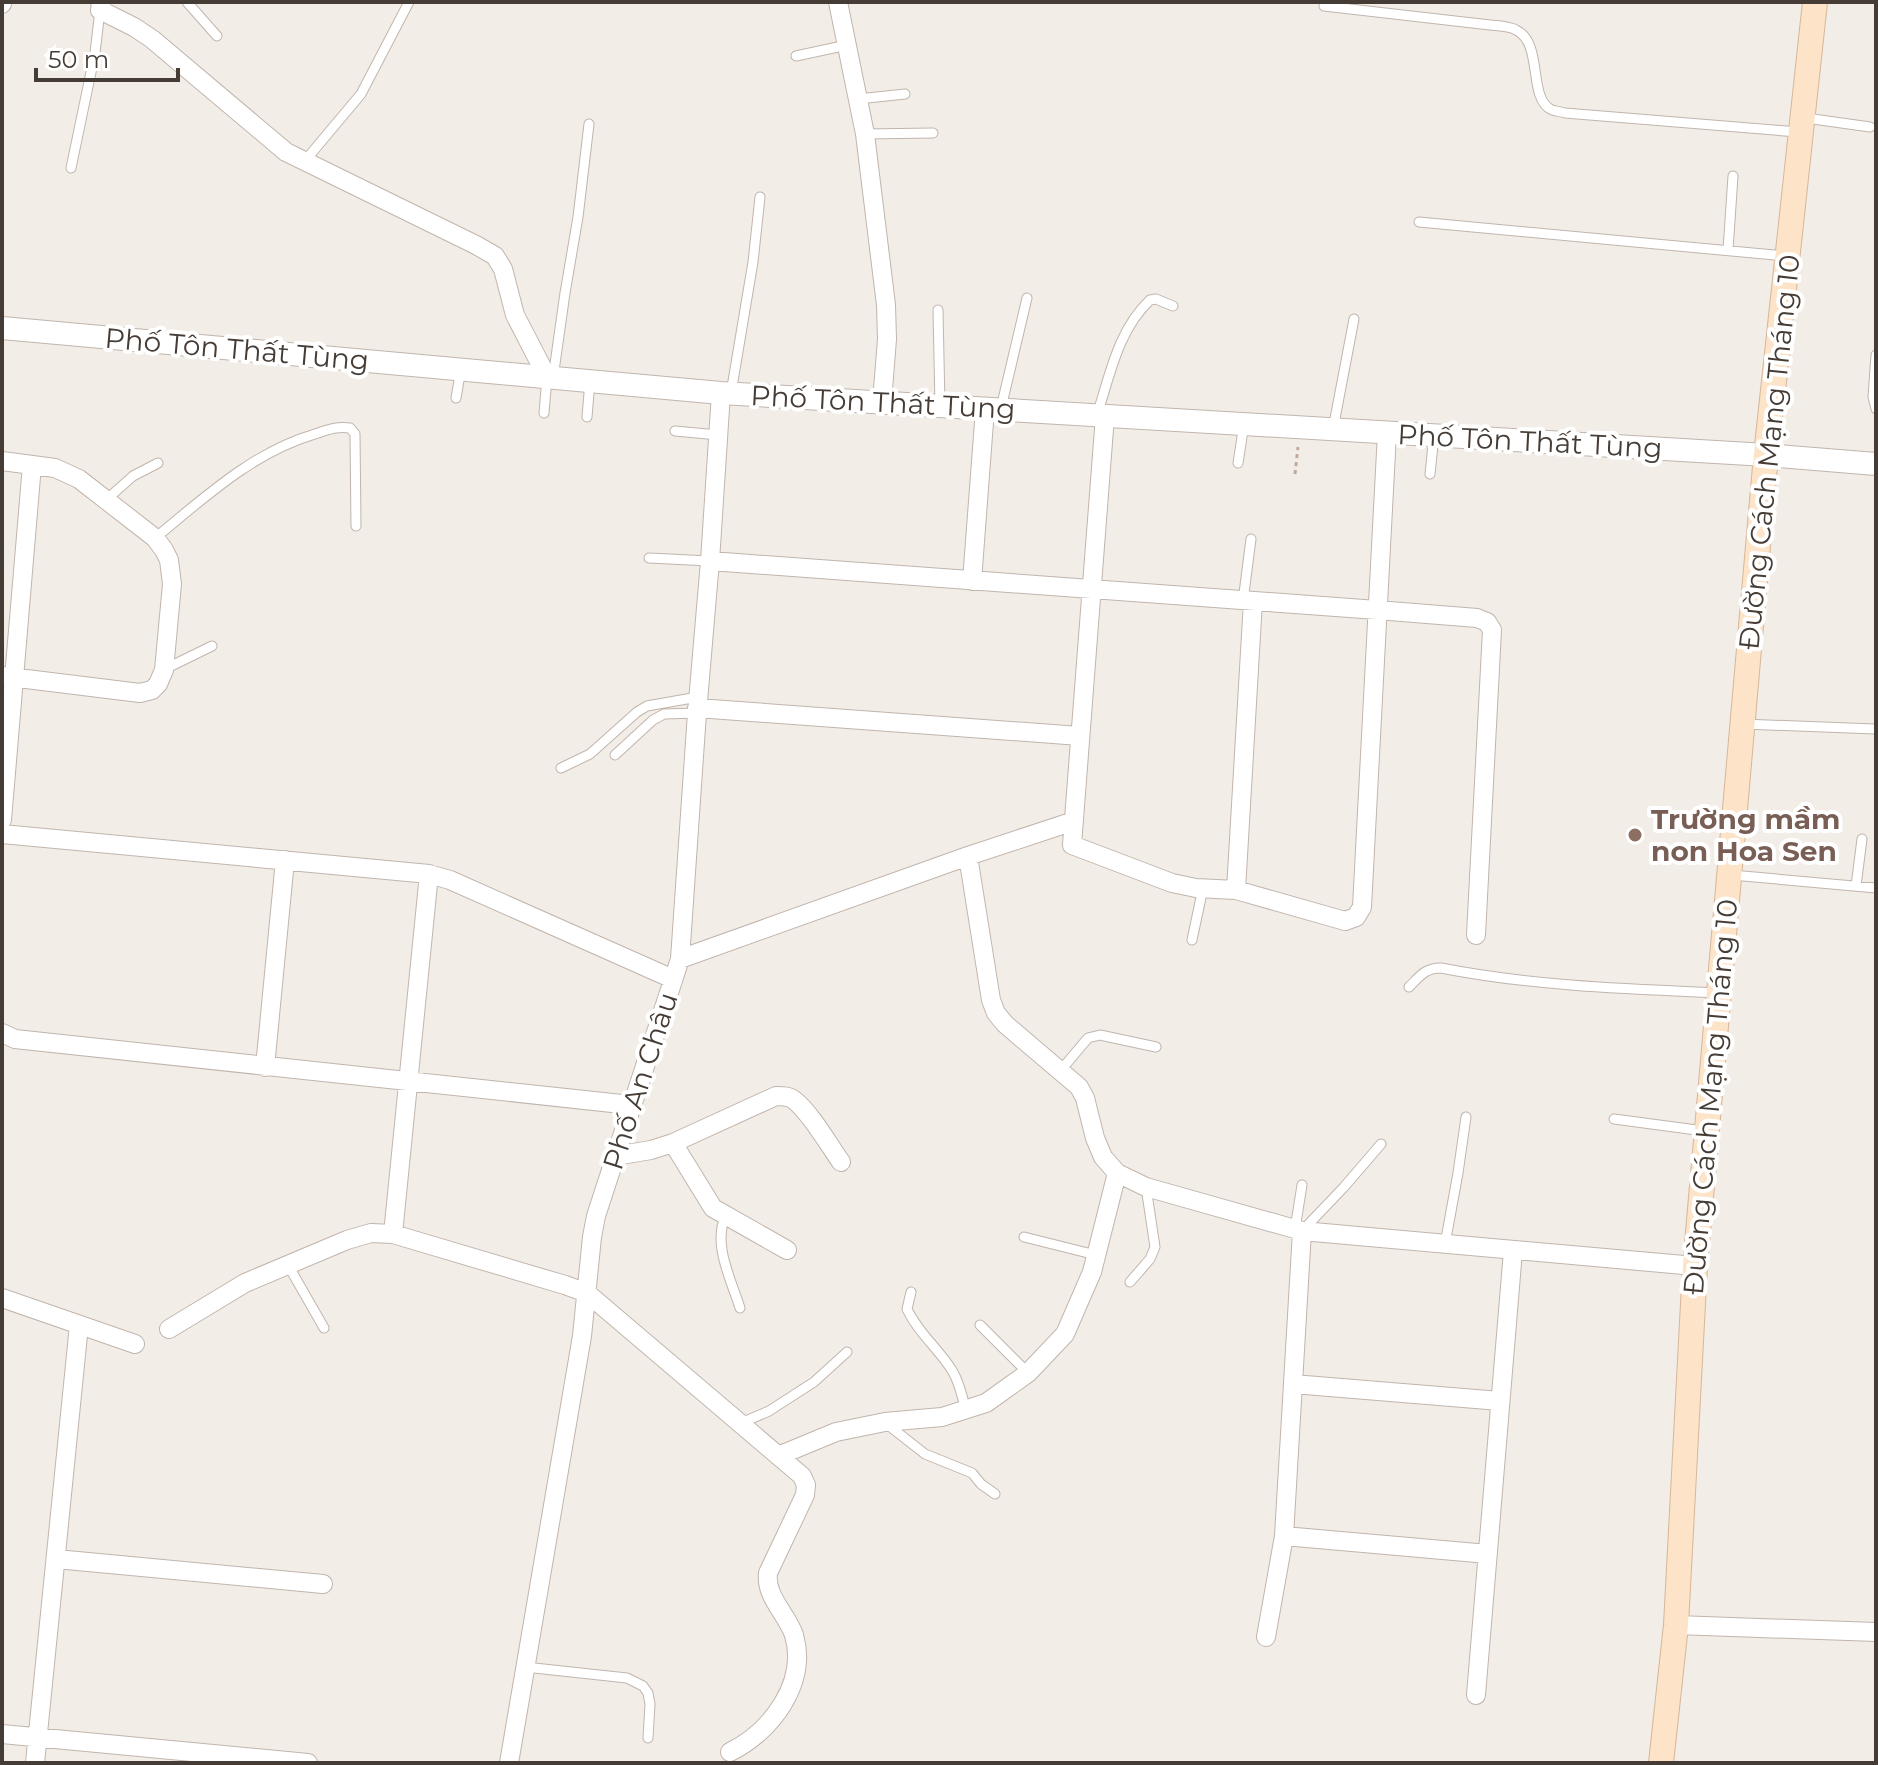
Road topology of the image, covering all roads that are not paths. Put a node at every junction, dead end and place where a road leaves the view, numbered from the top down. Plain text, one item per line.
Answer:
1 (187, 2) edge
2 (409, 2) edge
3 (838, 2) edge
4 (1815, 2) edge
5 (101, 6) edge
6 (1324, 6) dead end
7 (217, 36) dead end
8 (847, 45) junction
9 (796, 56) dead end
10 (905, 94) dead end
11 (858, 99) junction
12 (589, 124) dead end
13 (1802, 124) junction
14 (1870, 127) dead end
15 (933, 133) dead end
16 (865, 134) junction
17 (304, 162) junction
18 (71, 168) dead end
19 (1733, 176) dead end
20 (760, 197) dead end
21 (1419, 222) dead end
22 (1728, 250) junction
23 (1788, 256) junction
24 (1027, 298) dead end
25 (1173, 306) dead end
26 (938, 310) dead end
27 (1354, 319) dead end
28 (2, 328) edge
29 (1876, 355) edge
30 (461, 369) junction
31 (550, 377) junction
32 (590, 381) junction
33 (726, 393) junction
34 (456, 398) dead end
35 (882, 402) junction
36 (940, 406) junction
37 (993, 409) junction
38 (1876, 409) edge
39 (544, 413) dead end
40 (1101, 416) junction
41 (587, 417) dead end
42 (1244, 424) junction
43 (1333, 429) junction
44 (675, 431) dead end
45 (1387, 433) junction
46 (718, 435) junction
47 (1434, 435) junction
48 (1766, 455) junction
49 (2, 461) edge
50 (158, 463) dead end
51 (1238, 463) dead end
52 (1876, 464) edge
53 (32, 465) junction
54 (1430, 474) dead end
55 (106, 500) junction
56 (356, 526) dead end
57 (155, 538) junction
58 (1251, 539) dead end
59 (649, 558) dead end
60 (710, 561) junction
61 (972, 581) junction
62 (1091, 589) junction
63 (1248, 601) junction
64 (1377, 610) junction
65 (212, 646) dead end
66 (164, 670) junction
67 (8, 677) edge
68 (697, 706) junction
69 (1742, 724) junction
70 (1875, 729) edge
71 (1080, 736) junction
72 (615, 755) dead end
73 (561, 768) dead end
74 (2, 820) edge
75 (1074, 821) junction
76 (2, 834) edge
77 (1862, 839) dead end
78 (968, 856) junction
79 (285, 860) junction
80 (429, 874) junction
81 (1729, 874) junction
82 (1856, 886) junction
83 (1203, 888) junction
84 (1876, 888) edge
85 (1236, 890) junction
86 (1476, 935) dead end
87 (1192, 940) dead end
88 (680, 959) junction
89 (673, 979) junction
90 (1409, 987) dead end
91 (1719, 993) junction
92 (2, 1033) edge
93 (1156, 1047) dead end
94 (265, 1067) junction
95 (1061, 1070) junction
96 (407, 1082) junction
97 (631, 1105) junction
98 (1466, 1117) dead end
99 (1614, 1119) dead end
100 (1707, 1131) junction
101 (673, 1143) junction
102 (1381, 1144) dead end
103 (615, 1156) junction
104 (841, 1162) dead end
105 (1117, 1173) junction
106 (1302, 1185) dead end
107 (1146, 1187) junction
108 (726, 1215) junction
109 (1299, 1230) junction
110 (393, 1234) junction
111 (1024, 1237) dead end
112 (1444, 1244) junction
113 (787, 1250) dead end
114 (1513, 1251) junction
115 (1096, 1255) junction
116 (288, 1265) junction
117 (1695, 1266) junction
118 (1130, 1282) dead end
119 (911, 1292) dead end
120 (587, 1293) junction
121 (2, 1298) edge
122 (740, 1308) dead end
123 (79, 1325) junction
124 (980, 1325) dead end
125 (324, 1328) dead end
126 (169, 1329) dead end
127 (135, 1344) dead end
128 (847, 1352) dead end
129 (1028, 1373) junction
130 (1293, 1384) junction
131 (1500, 1401) junction
132 (966, 1410) junction
133 (885, 1422) junction
134 (740, 1423) junction
135 (778, 1456) junction
136 (995, 1494) dead end
137 (1284, 1536) junction
138 (1488, 1554) junction
139 (56, 1559) junction
140 (323, 1584) dead end
141 (1676, 1625) junction
142 (1876, 1632) edge
143 (1266, 1637) dead end
144 (525, 1667) junction
145 (1476, 1695) dead end
146 (2, 1734) edge
147 (38, 1737) junction
148 (648, 1738) dead end
149 (730, 1752) dead end
150 (35, 1763) edge
151 (308, 1763) edge
152 (509, 1763) edge
153 (1661, 1763) edge

1 - 7 lane
2 - 17 lane
3 - 8 street
4 - 13 main road, Đường Cách Mạng Tháng 10
5 - 17 street
5 - 18 lane
6 - 13 lane
8 - 9 lane
8 - 11 street
10 - 11 lane
11 - 16 street
12 - 31 lane
13 - 14 lane
13 - 23 main road, Đường Cách Mạng Tháng 10
15 - 16 lane
16 - 35 street
17 - 31 street
19 - 22 lane
20 - 33 lane
21 - 22 lane
22 - 23 lane
23 - 48 main road, Đường Cách Mạng Tháng 10
24 - 37 lane
25 - 40 lane
26 - 36 lane
27 - 43 lane
28 - 30 street, Phố Tôn Thất Tùng
29 - 38 lane
30 - 31 street, Phố Tôn Thất Tùng
30 - 34 lane
31 - 32 street, Phố Tôn Thất Tùng
31 - 39 lane
32 - 33 street, Phố Tôn Thất Tùng
32 - 41 lane
33 - 35 street, Phố Tôn Thất Tùng
33 - 46 street, Phố An Châu
35 - 36 street, Phố Tôn Thất Tùng
36 - 37 street, Phố Tôn Thất Tùng
37 - 40 street, Phố Tôn Thất Tùng
37 - 61 street
40 - 42 street, Phố Tôn Thất Tùng
40 - 62 street
42 - 43 street, Phố Tôn Thất Tùng
42 - 51 lane
43 - 45 street, Phố Tôn Thất Tùng
44 - 46 lane
45 - 47 street, Phố Tôn Thất Tùng
45 - 64 street
46 - 60 street, Phố An Châu
47 - 48 street, Phố Tôn Thất Tùng
47 - 54 lane
48 - 52 street, Phố Tôn Thất Tùng
48 - 69 main road, Đường Cách Mạng Tháng 10
49 - 53 street
50 - 55 lane
53 - 55 street
53 - 67 street
55 - 57 street
56 - 57 lane
57 - 66 street
58 - 63 lane
59 - 60 lane
60 - 61 street
60 - 68 street, Phố An Châu
61 - 62 street
62 - 63 street
62 - 71 street
63 - 64 street
63 - 85 street
64 - 85 street
64 - 86 street
65 - 66 lane
66 - 67 street
67 - 74 street
68 - 71 street
68 - 72 lane
68 - 73 lane
68 - 88 street, Phố An Châu
69 - 70 lane
69 - 81 main road, Đường Cách Mạng Tháng 10
71 - 75 street
75 - 78 street
75 - 83 street
76 - 79 street
77 - 82 lane
78 - 88 street
78 - 95 street
79 - 80 street
79 - 94 street
80 - 89 street
80 - 96 street
81 - 82 lane
81 - 91 main road, Đường Cách Mạng Tháng 10
82 - 84 lane
83 - 85 street
83 - 87 lane
88 - 89 street, Phố An Châu
89 - 97 street, Phố An Châu
90 - 91 lane
91 - 100 main road, Đường Cách Mạng Tháng 10
92 - 94 street
93 - 95 lane
94 - 96 street
95 - 105 street
96 - 97 street
96 - 110 street
97 - 103 street, Phố An Châu
98 - 112 lane
99 - 100 lane
100 - 117 main road, Đường Cách Mạng Tháng 10
101 - 103 street
101 - 104 street
101 - 108 street
102 - 109 lane
103 - 120 street, Phố An Châu
105 - 107 street
105 - 115 street
106 - 109 lane
107 - 109 street
107 - 118 lane
108 - 113 street
108 - 122 lane
109 - 112 street
109 - 130 street
110 - 116 street
110 - 120 street
111 - 115 lane
112 - 114 street
114 - 117 street
114 - 131 street
115 - 129 street
116 - 125 lane
116 - 126 street
117 - 141 main road, Đường Cách Mạng Tháng 10
119 - 132 lane
120 - 134 street
120 - 144 street, Phố An Châu
121 - 123 street
123 - 127 street
123 - 139 street
124 - 129 lane
128 - 134 lane
129 - 132 street
130 - 131 street
130 - 137 street
131 - 138 street
132 - 133 street
133 - 135 street
133 - 136 lane
134 - 135 street
135 - 149 street
137 - 138 street
137 - 143 street
138 - 145 street
139 - 140 street
139 - 147 street
141 - 142 street
141 - 153 main road, Đường Cách Mạng Tháng 10
144 - 148 lane
144 - 152 street, Phố An Châu
146 - 147 street
147 - 150 street
147 - 151 street

